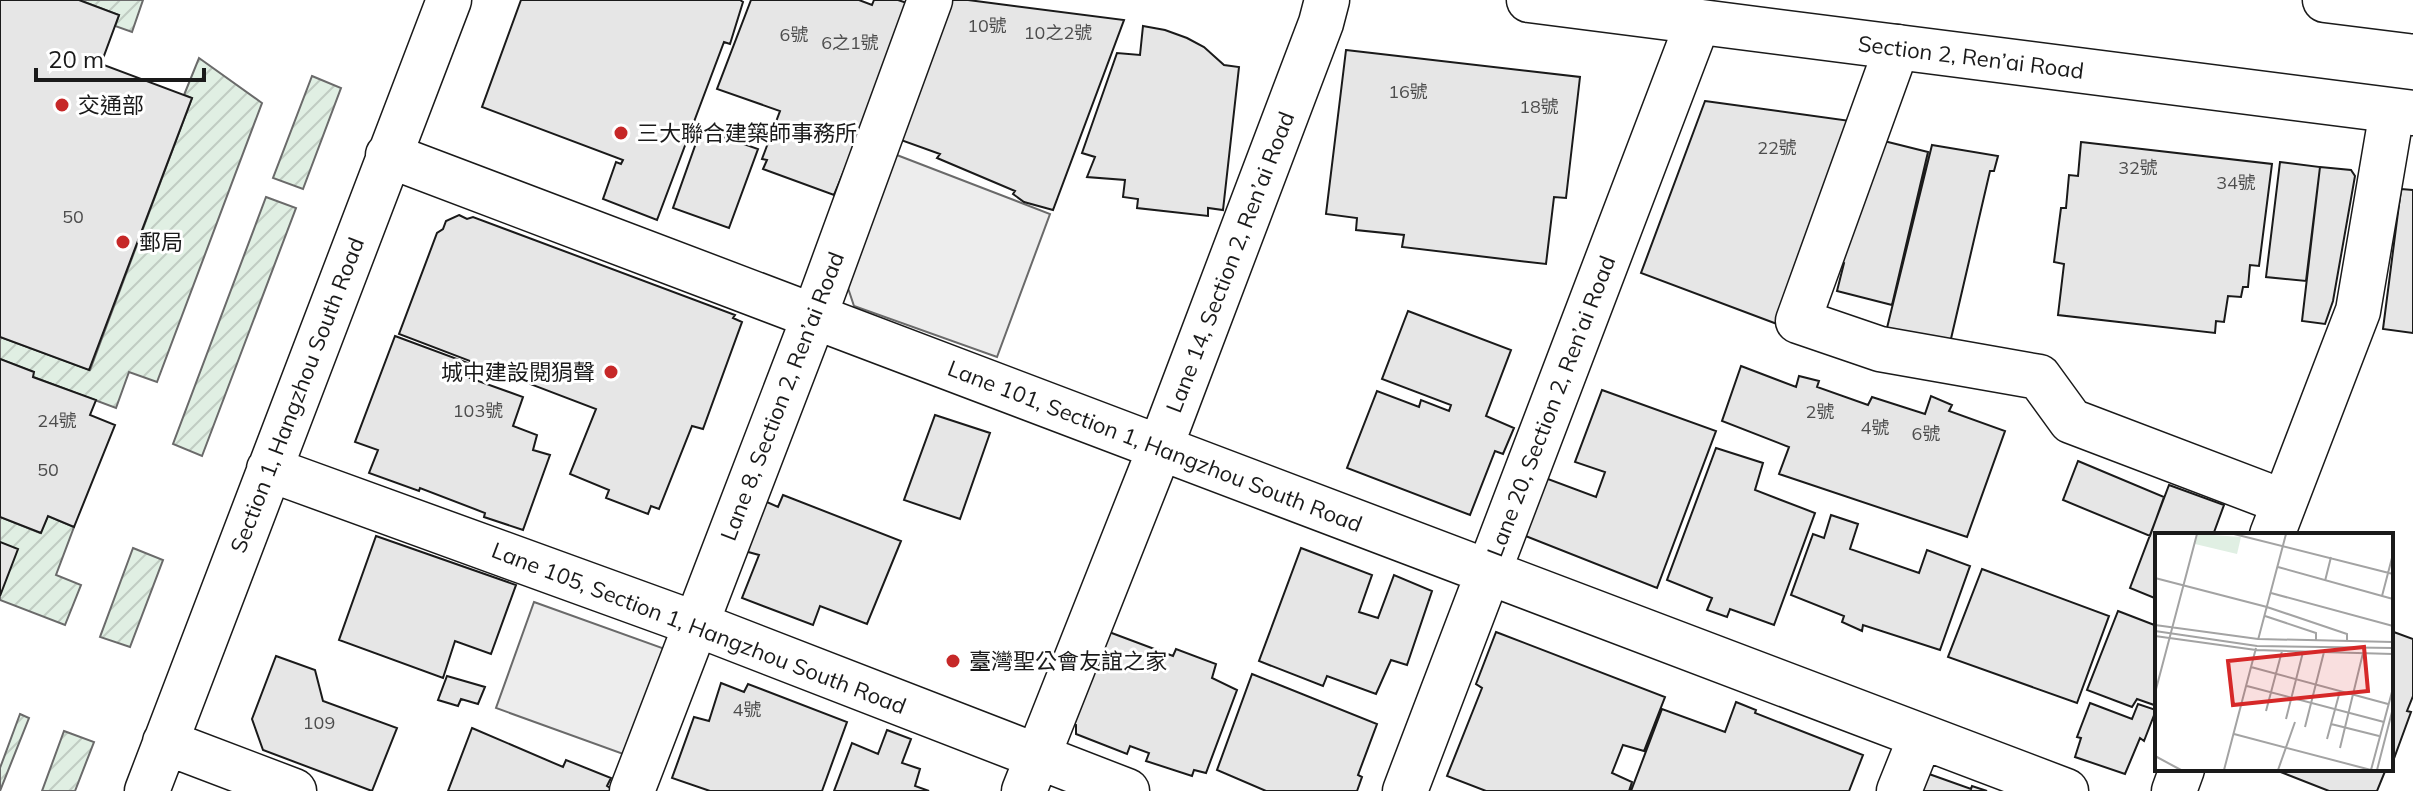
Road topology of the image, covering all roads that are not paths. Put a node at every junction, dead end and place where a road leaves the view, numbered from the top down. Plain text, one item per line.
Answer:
1 (449, 0) edge
2 (930, 0) edge
3 (1327, 0) edge
4 (1529, 0) edge
5 (2325, 0) edge
6 (2413, 11) edge
7 (1698, 22) junction
8 (1897, 47) junction
9 (2402, 112) edge
10 (388, 155) junction
11 (814, 317) junction
12 (1160, 448) junction
13 (269, 469) junction
14 (2278, 519) edge
15 (1488, 572) junction
16 (696, 624) junction
17 (1921, 736) junction
18 (165, 742) junction
19 (2181, 771) edge
20 (1030, 774) edge
21 (147, 791) edge
22 (294, 791) edge
23 (632, 791) edge
24 (1127, 791) edge
25 (1405, 791) edge
26 (1899, 791) edge
27 (2066, 791) edge
28 (2174, 791) edge

1 - 10 street, Section 1, Hangzhou South Road
2 - 11 street, Lane 8, Section 2, Ren’ai Road
3 - 12 street, Lane 14, Section 2, Ren’ai Road
4 - 7 street, Section 2, Ren’ai Road
5 - 6 street
7 - 8 street, Section 2, Ren’ai Road
7 - 15 street, Lane 20, Section 2, Ren’ai Road
8 - 9 street, Section 2, Ren’ai Road
8 - 14 street
9 - 14 street
10 - 11 street, Lane 101, Section 1, Hangzhou South Road
10 - 13 street, Section 1, Hangzhou South Road
11 - 12 street, Lane 101, Section 1, Hangzhou South Road
11 - 16 street, Lane 8, Section 2, Ren’ai Road
12 - 15 street, Lane 101, Section 1, Hangzhou South Road
12 - 20 street, Lane 14, Section 2, Ren’ai Road
13 - 16 street, Lane 105, Section 1, Hangzhou South Road
13 - 18 street, Section 1, Hangzhou South Road
15 - 17 street, Lane 101, Section 1, Hangzhou South Road
15 - 25 street, Lane 20, Section 2, Ren’ai Road
16 - 20 street, Lane 105, Section 1, Hangzhou South Road
16 - 23 street, Lane 8, Section 2, Ren’ai Road
17 - 26 street
17 - 27 street, Lane 101, Section 1, Hangzhou South Road
18 - 21 street, Section 1, Hangzhou South Road
18 - 22 street
19 - 28 street
20 - 24 street, Lane 105, Section 1, Hangzhou South Road

